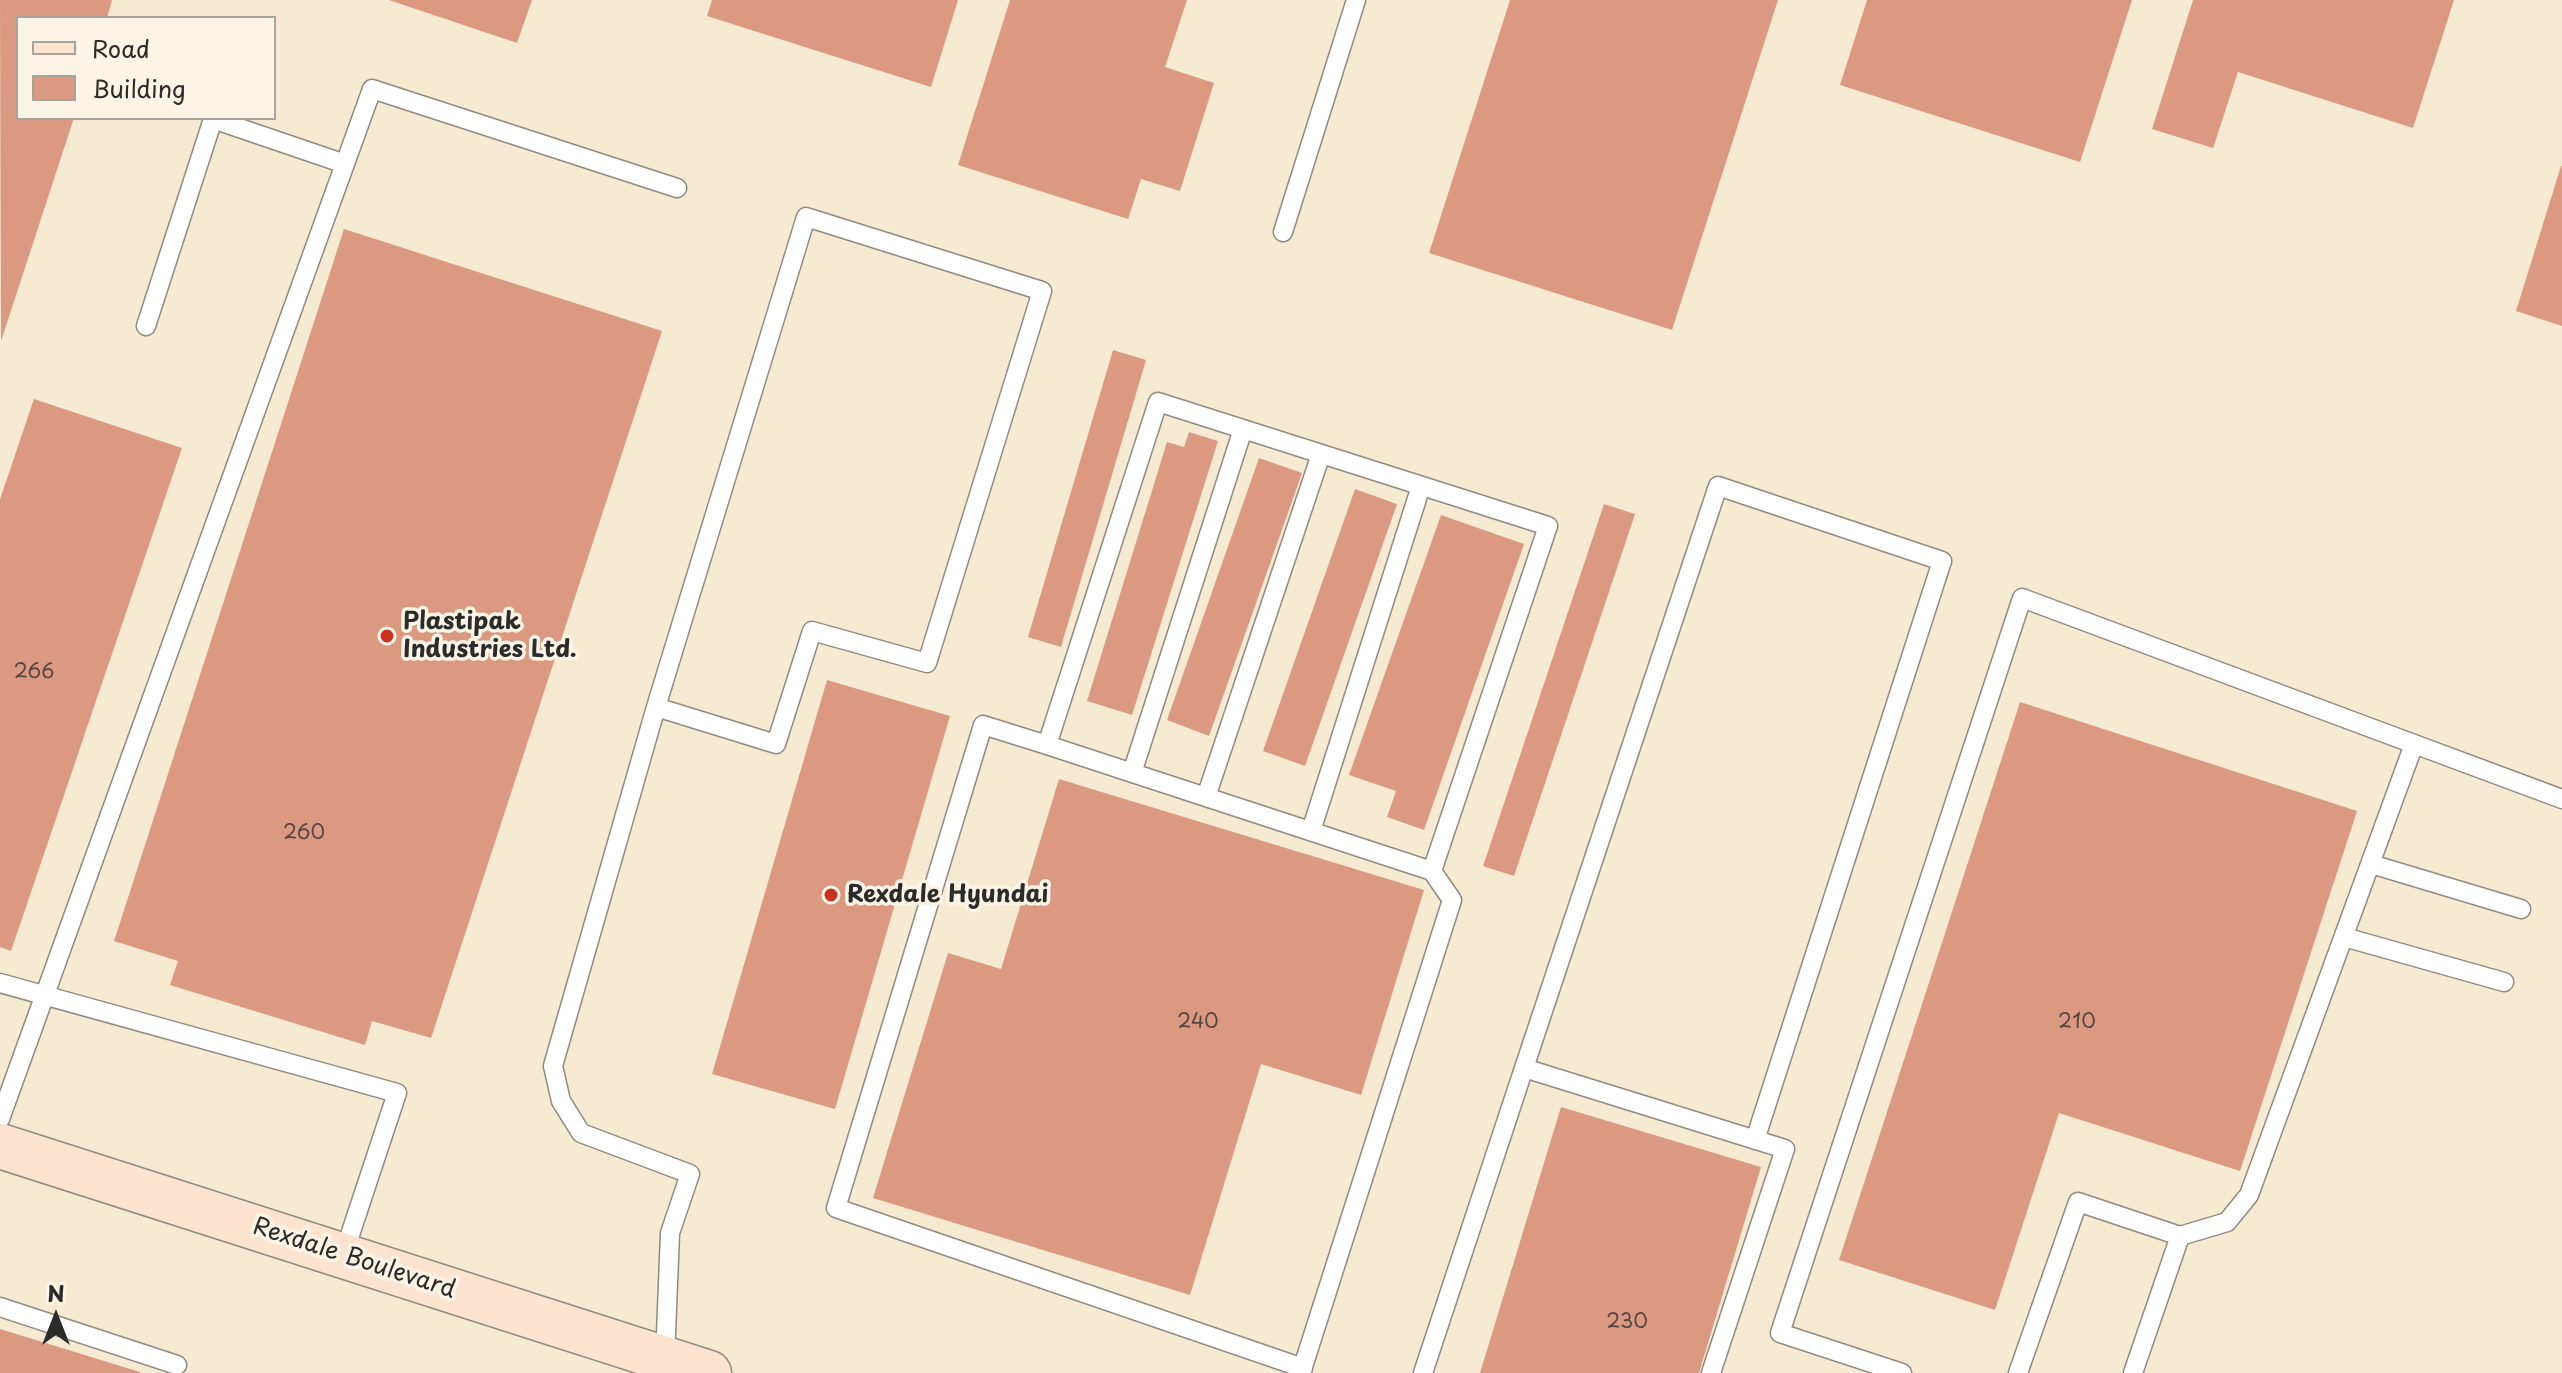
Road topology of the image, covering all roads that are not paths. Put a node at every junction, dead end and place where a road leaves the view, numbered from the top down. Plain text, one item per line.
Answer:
1 (1356, 0) edge
2 (213, 120) edge
3 (216, 120) edge
4 (345, 164) junction
5 (677, 188) dead end
6 (1283, 232) dead end
7 (146, 326) dead end
8 (1243, 429) junction
9 (1321, 454) junction
10 (1421, 486) junction
11 (656, 707) junction
12 (2414, 744) junction
13 (1047, 745) junction
14 (1132, 773) junction
15 (1206, 797) junction
16 (2562, 799) edge
17 (1311, 831) junction
18 (2371, 864) junction
19 (1432, 871) junction
20 (2521, 909) dead end
21 (2344, 937) junction
22 (2504, 982) dead end
23 (0, 983) edge
24 (46, 995) junction
25 (1524, 1068) junction
26 (0, 1119) edge
27 (1755, 1140) junction
28 (0, 1146) edge
29 (2180, 1236) junction
30 (343, 1256) junction
31 (0, 1307) edge
32 (665, 1359) junction
33 (177, 1365) dead end
34 (1302, 1371) edge
35 (709, 1373) edge
36 (1423, 1373) edge
37 (1711, 1373) edge
38 (1902, 1373) edge
39 (2018, 1373) edge
40 (2133, 1373) edge

1 - 6 lane
2 - 7 lane
3 - 4 lane
4 - 5 lane
4 - 24 lane
8 - 9 lane
8 - 13 lane
8 - 14 lane
9 - 10 lane
9 - 15 lane
10 - 17 lane
10 - 19 lane
11 - 11 lane
11 - 32 lane
12 - 16 lane
12 - 18 lane
12 - 38 lane
13 - 14 lane
13 - 34 lane
14 - 15 lane
15 - 17 lane
17 - 19 lane
18 - 20 lane
18 - 21 lane
19 - 34 lane
21 - 22 lane
21 - 29 lane
23 - 24 lane
24 - 26 lane
24 - 30 lane
25 - 27 lane
25 - 27 lane
25 - 36 lane
27 - 37 lane
28 - 30 main road, Rexdale Boulevard
29 - 39 lane
29 - 40 lane
30 - 32 main road, Rexdale Boulevard
31 - 33 lane
32 - 35 main road, Rexdale Boulevard

